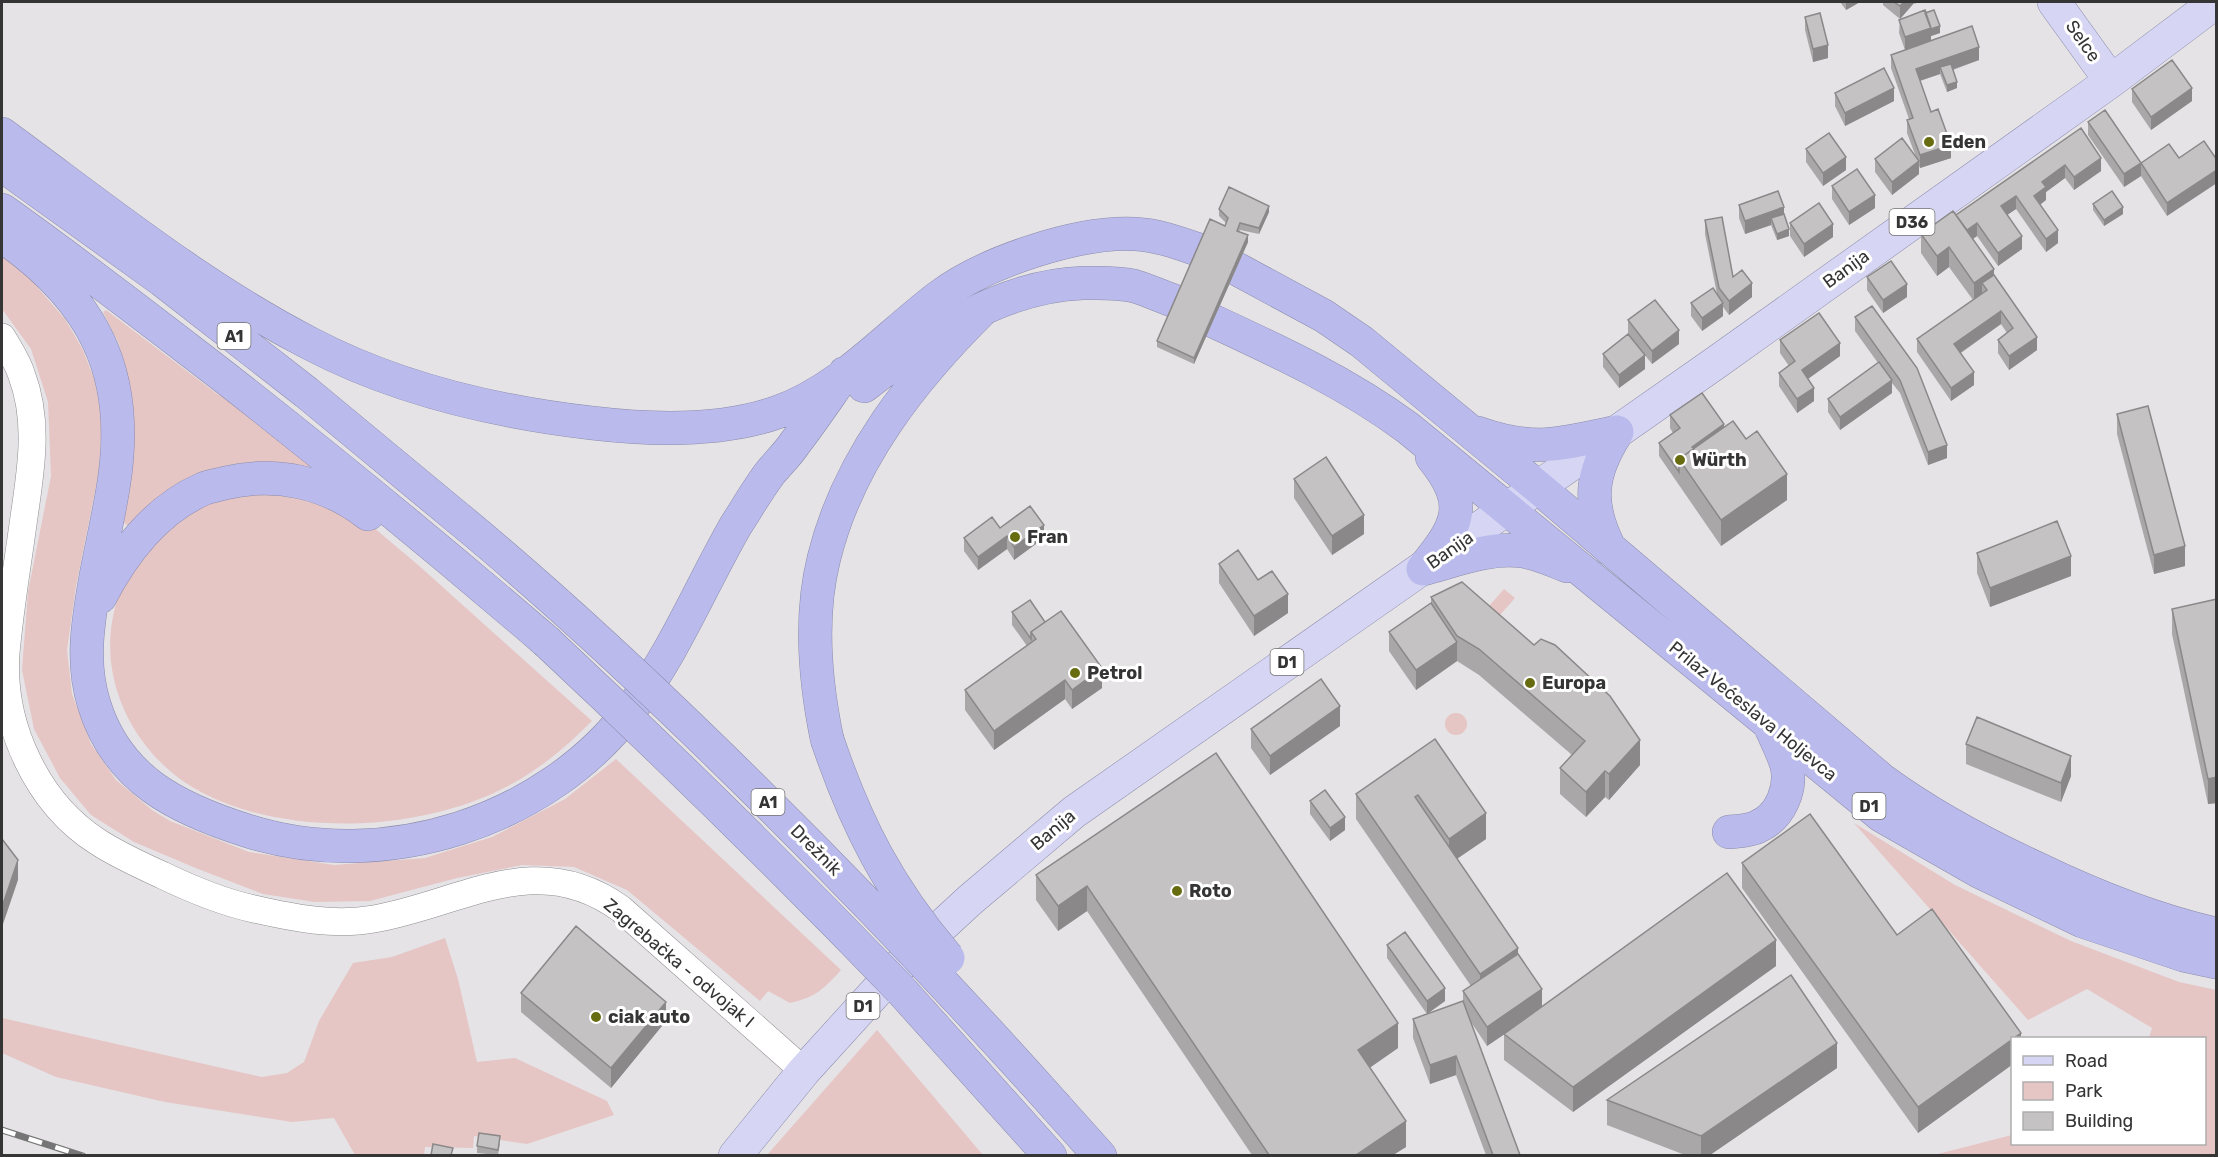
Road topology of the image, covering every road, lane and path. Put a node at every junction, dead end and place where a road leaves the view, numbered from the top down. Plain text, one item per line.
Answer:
1 (2054, 2) edge
2 (2216, 2) edge
3 (2111, 81) junction
4 (2, 134) edge
5 (2, 165) edge
6 (2, 210) edge
7 (2, 236) edge
8 (1199, 250) edge
9 (1237, 269) edge
10 (1177, 302) edge
11 (984, 308) junction
12 (1213, 321) edge
13 (2, 337) edge
14 (845, 374) junction
15 (1408, 428) junction
16 (1465, 428) junction
17 (1617, 432) junction
18 (794, 446) junction
19 (1539, 488) junction
20 (1508, 509) junction
21 (434, 545) junction
22 (1611, 551) junction
23 (1423, 569) junction
24 (1590, 575) junction
25 (89, 620) junction
26 (1769, 723) junction
27 (1729, 832) dead end
28 (2197, 939) edge
29 (2217, 962) edge
30 (804, 1071) junction
31 (1057, 1108) junction
32 (735, 1155) edge
33 (1050, 1155) edge
34 (1100, 1155) edge

1 - 3 main road, Selce
2 - 3 main road, Banija
3 - 17 main road, Banija / D36
4 - 14 highway
5 - 31 highway, Drežnik / A1, bridge
6 - 21 highway, A1
7 - 25 highway
8 - 14 highway
9 - 16 highway, Prilaz Većeslava Holjevca
10 - 11 highway
11 - 18 highway
11 - 31 highway, bridge
12 - 15 highway
13 - 30 street, Zagrebačka - odvojak I
14 - 18 highway
15 - 20 highway, Prilaz Većeslava Holjevca
15 - 23 highway
16 - 17 highway
16 - 19 highway, Prilaz Većeslava Holjevca
17 - 19 main road, Banija / D36
17 - 22 highway
18 - 25 highway
19 - 20 main road, Banija / D1
19 - 22 highway, Prilaz Većeslava Holjevca / D1
20 - 23 main road, Banija / D1
20 - 24 highway, Prilaz Većeslava Holjevca / D1
21 - 25 highway
21 - 33 highway, Drežnik / A1, bridge
22 - 28 highway, Prilaz Većeslava Holjevca / D1
23 - 24 highway
23 - 30 main road, Banija / D1
24 - 26 highway, Prilaz Većeslava Holjevca / D1
26 - 27 highway
26 - 28 highway, Prilaz Većeslava Holjevca / D1
28 - 29 highway, Prilaz Većeslava Holjevca / D1
30 - 32 main road, Banija / D1
31 - 34 highway, Drežnik / A1

